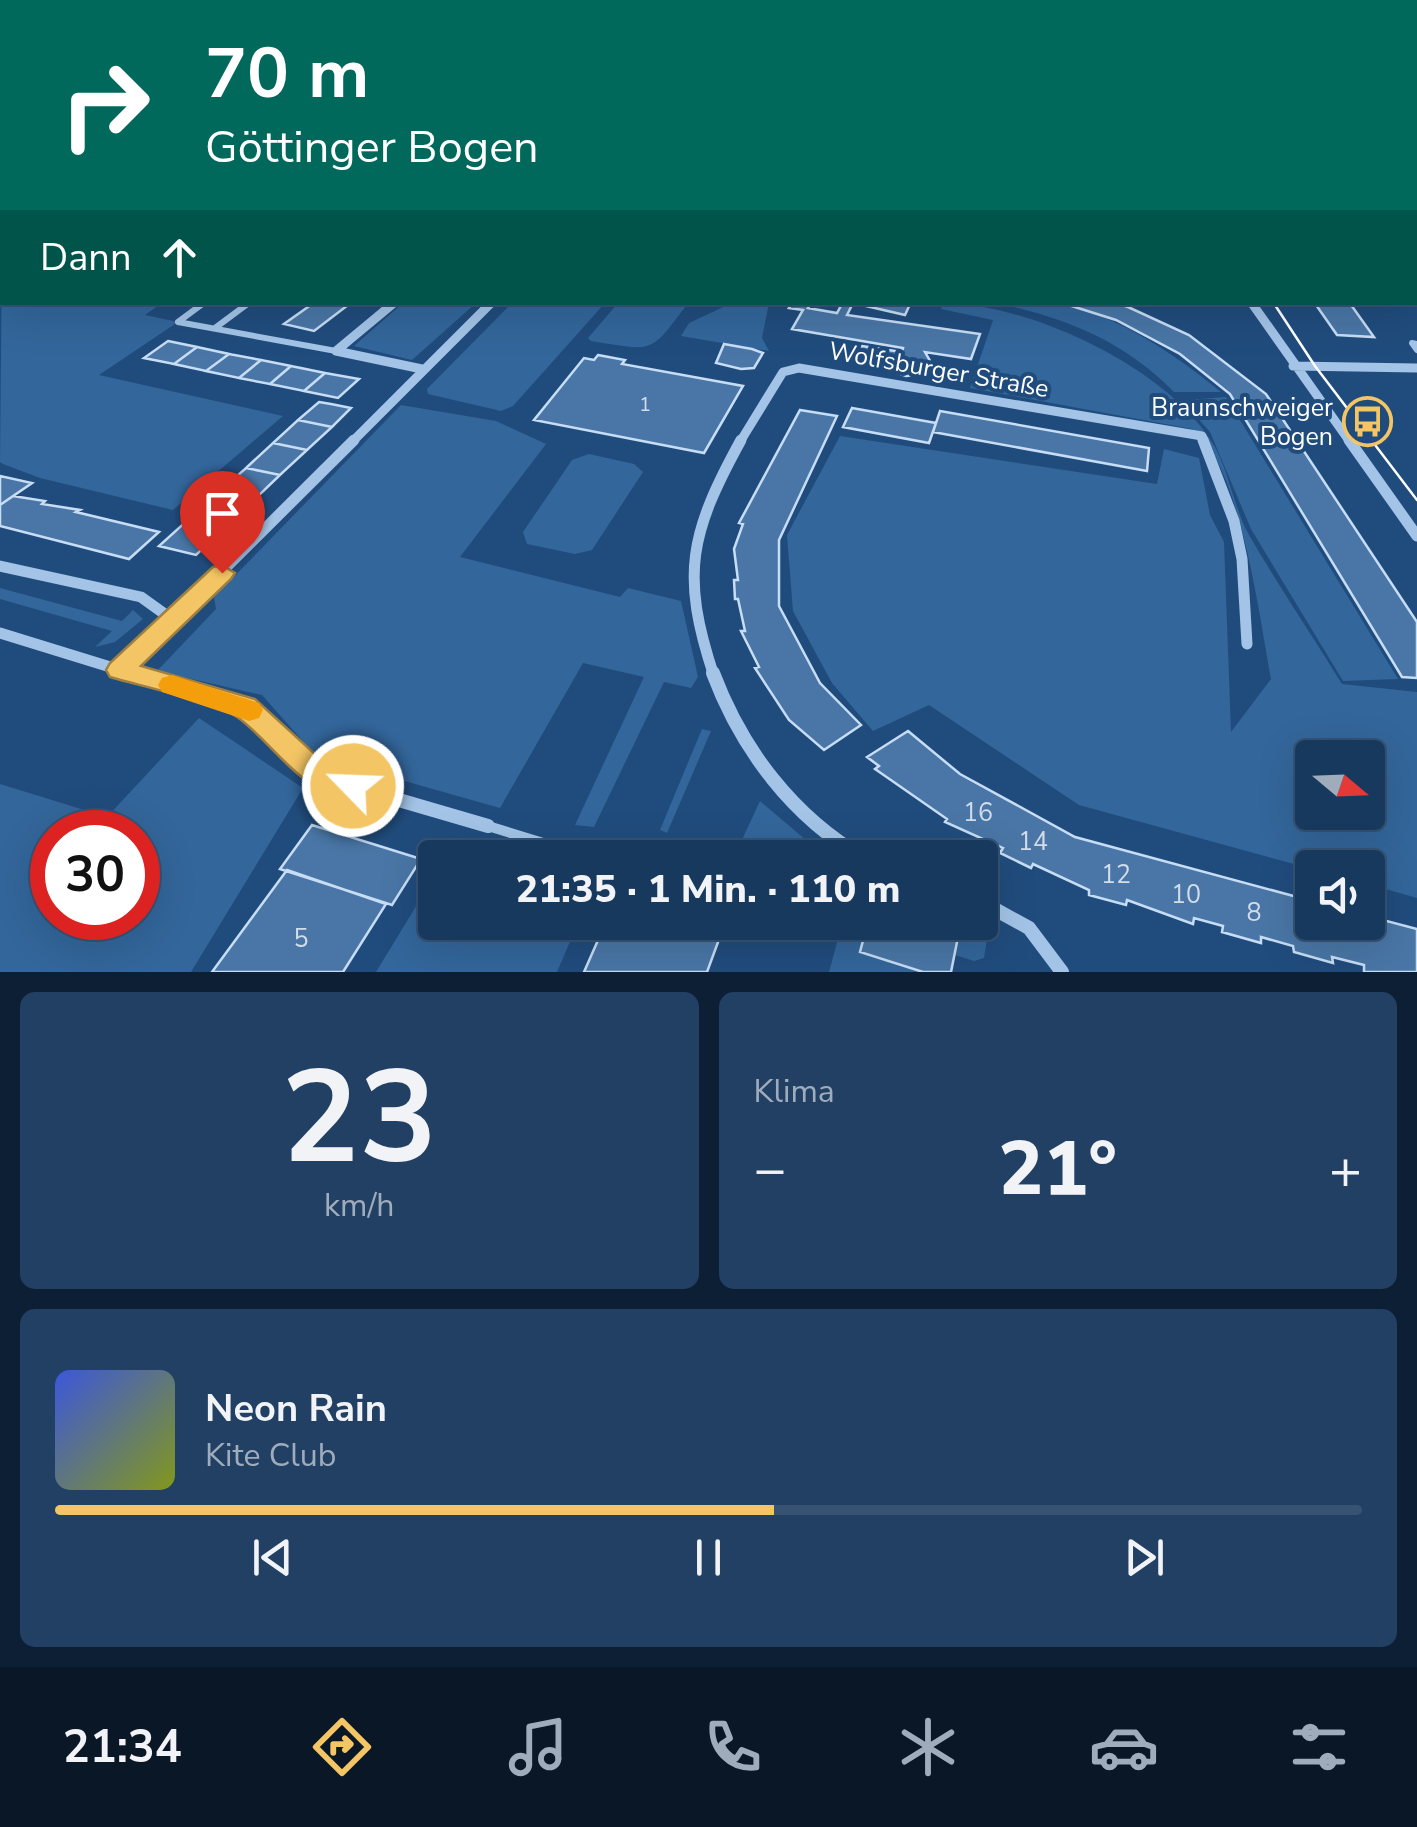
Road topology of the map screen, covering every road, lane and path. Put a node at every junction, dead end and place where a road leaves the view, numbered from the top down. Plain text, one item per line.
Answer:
1 (201, 305) edge
2 (246, 305) edge
3 (391, 305) edge
4 (489, 305) edge
5 (1254, 305) edge
6 (215, 328) junction
7 (336, 352) junction
8 (1293, 366) junction
9 (1417, 368) edge
10 (422, 369) junction
11 (1417, 536) edge
12 (0, 566) edge
13 (173, 620) junction
14 (0, 633) edge
15 (1247, 644) dead end
16 (120, 670) junction
17 (488, 826) joint
18 (534, 840) edge
19 (834, 840) edge
20 (998, 908) edge
21 (1062, 972) edge

1 - 6 lane
2 - 6 lane
3 - 7 street
4 - 10 street
5 - 8 street
6 - 7 lane
7 - 10 street
8 - 9 street
8 - 11 street
10 - 13 street
12 - 13 street
13 - 16 street
14 - 16 street
15 - 19 street, Wolfsburger Straße
16 - 17 street
17 - 18 lane
20 - 21 street

